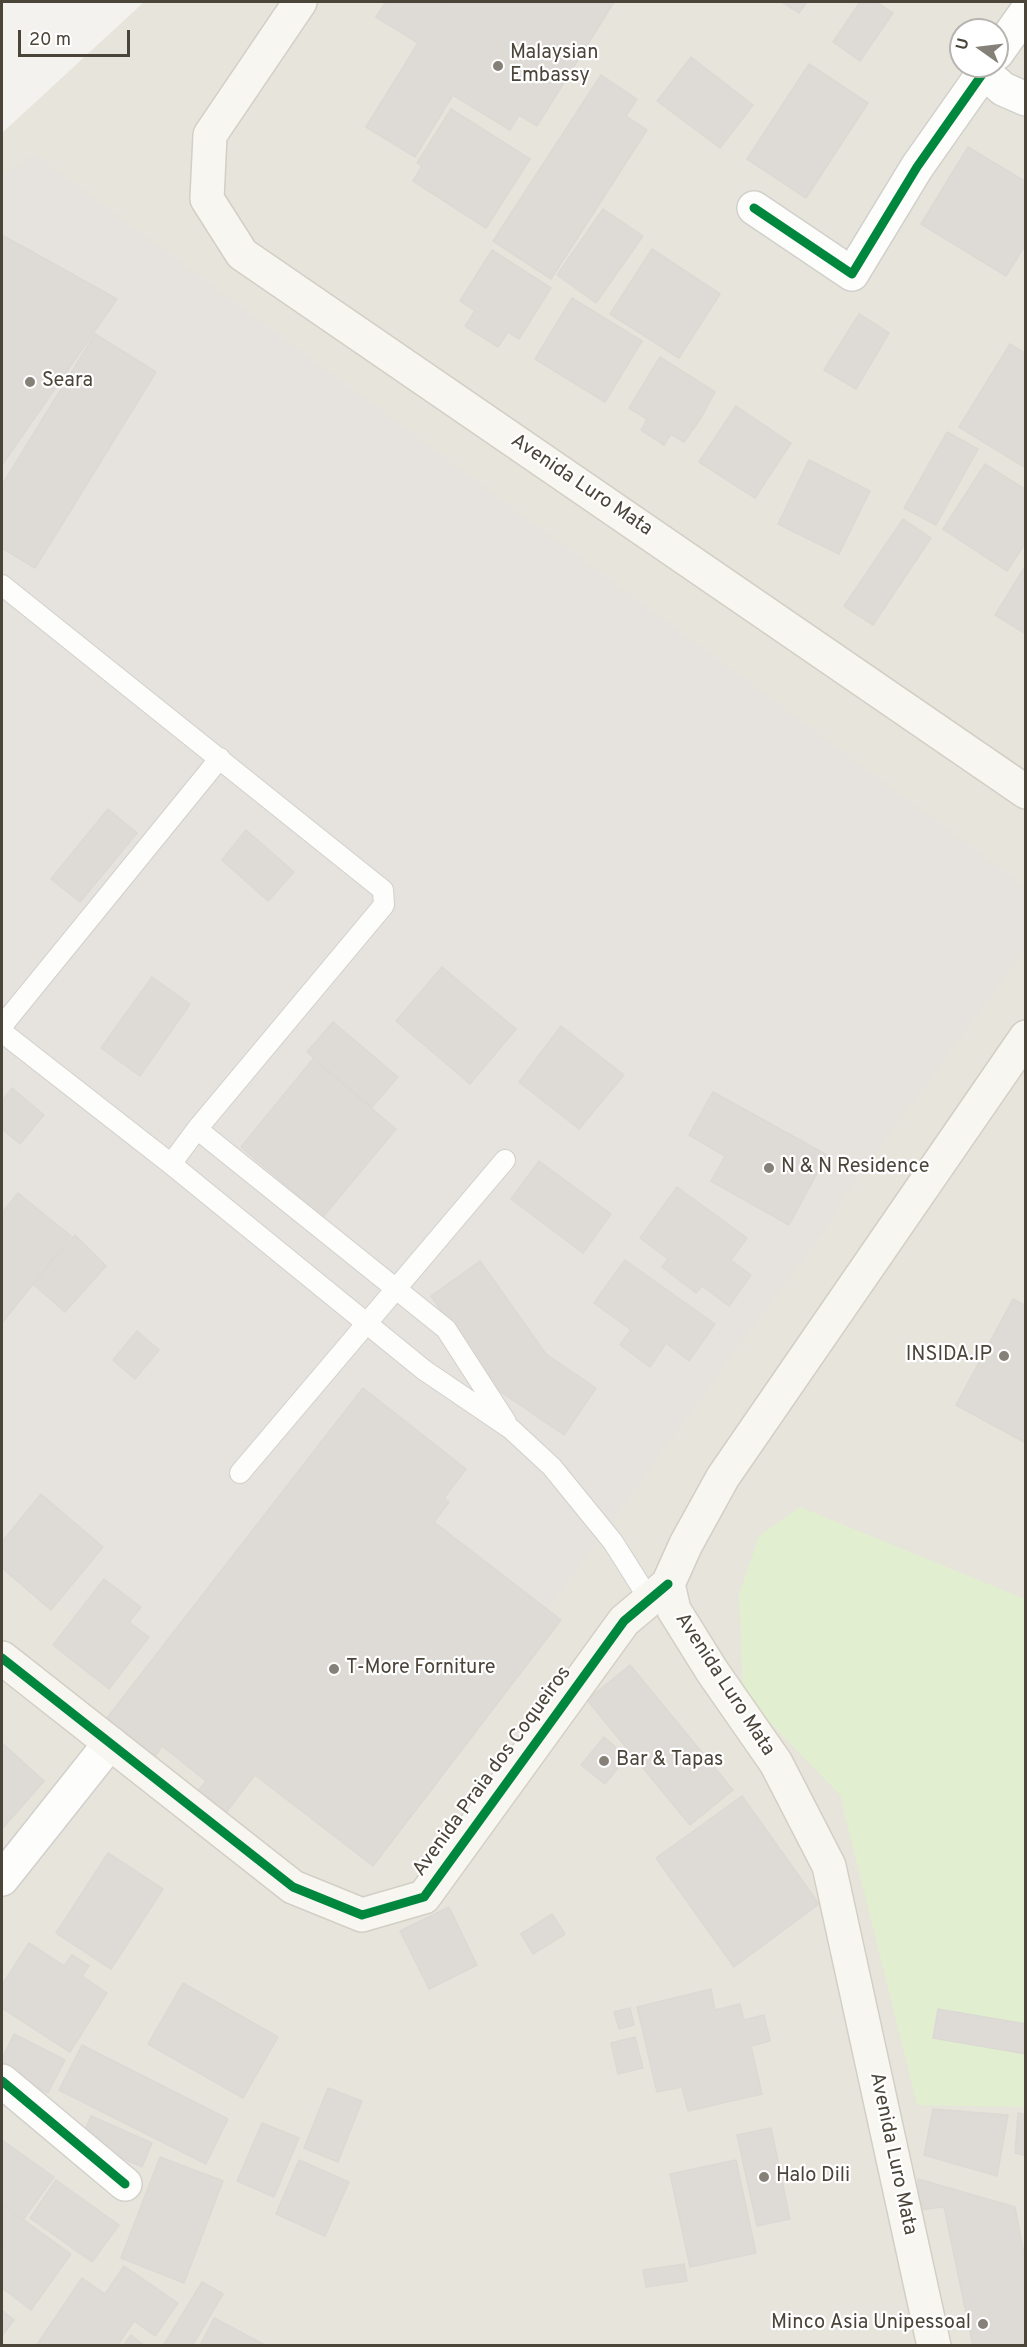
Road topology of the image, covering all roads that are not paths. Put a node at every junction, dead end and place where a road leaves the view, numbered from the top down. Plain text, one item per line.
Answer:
1 (300, 2) edge
2 (1026, 12) edge
3 (1009, 36) edge
4 (979, 78) edge
5 (998, 78) edge
6 (1026, 99) edge
7 (754, 208) dead end
8 (2, 585) edge
9 (220, 758) junction
10 (1026, 792) edge
11 (2, 1026) edge
12 (2, 1032) edge
13 (1026, 1037) edge
14 (197, 1129) junction
15 (505, 1160) dead end
16 (171, 1164) junction
17 (396, 1289) junction
18 (366, 1324) junction
19 (511, 1429) junction
20 (240, 1473) dead end
21 (659, 1591) junction
22 (2, 1658) edge
23 (110, 1743) junction
24 (2, 1879) edge
25 (2, 2081) edge
26 (125, 2184) dead end
27 (934, 2346) edge

1 - 10 main road, Avenida Luro Mata
2 - 3 street
4 - 7 street
5 - 6 street
8 - 9 lane
9 - 11 lane
9 - 14 lane
12 - 16 lane
13 - 21 main road
14 - 16 lane
14 - 17 lane
15 - 17 lane
16 - 18 lane
17 - 18 lane
17 - 19 lane
18 - 19 lane
18 - 20 lane
19 - 21 lane
21 - 23 main road, Avenida Praia dos Coqueiros
21 - 27 main road, Avenida Luro Mata
22 - 23 main road, Avenida Praia dos Coqueiros
23 - 24 street
25 - 26 street

